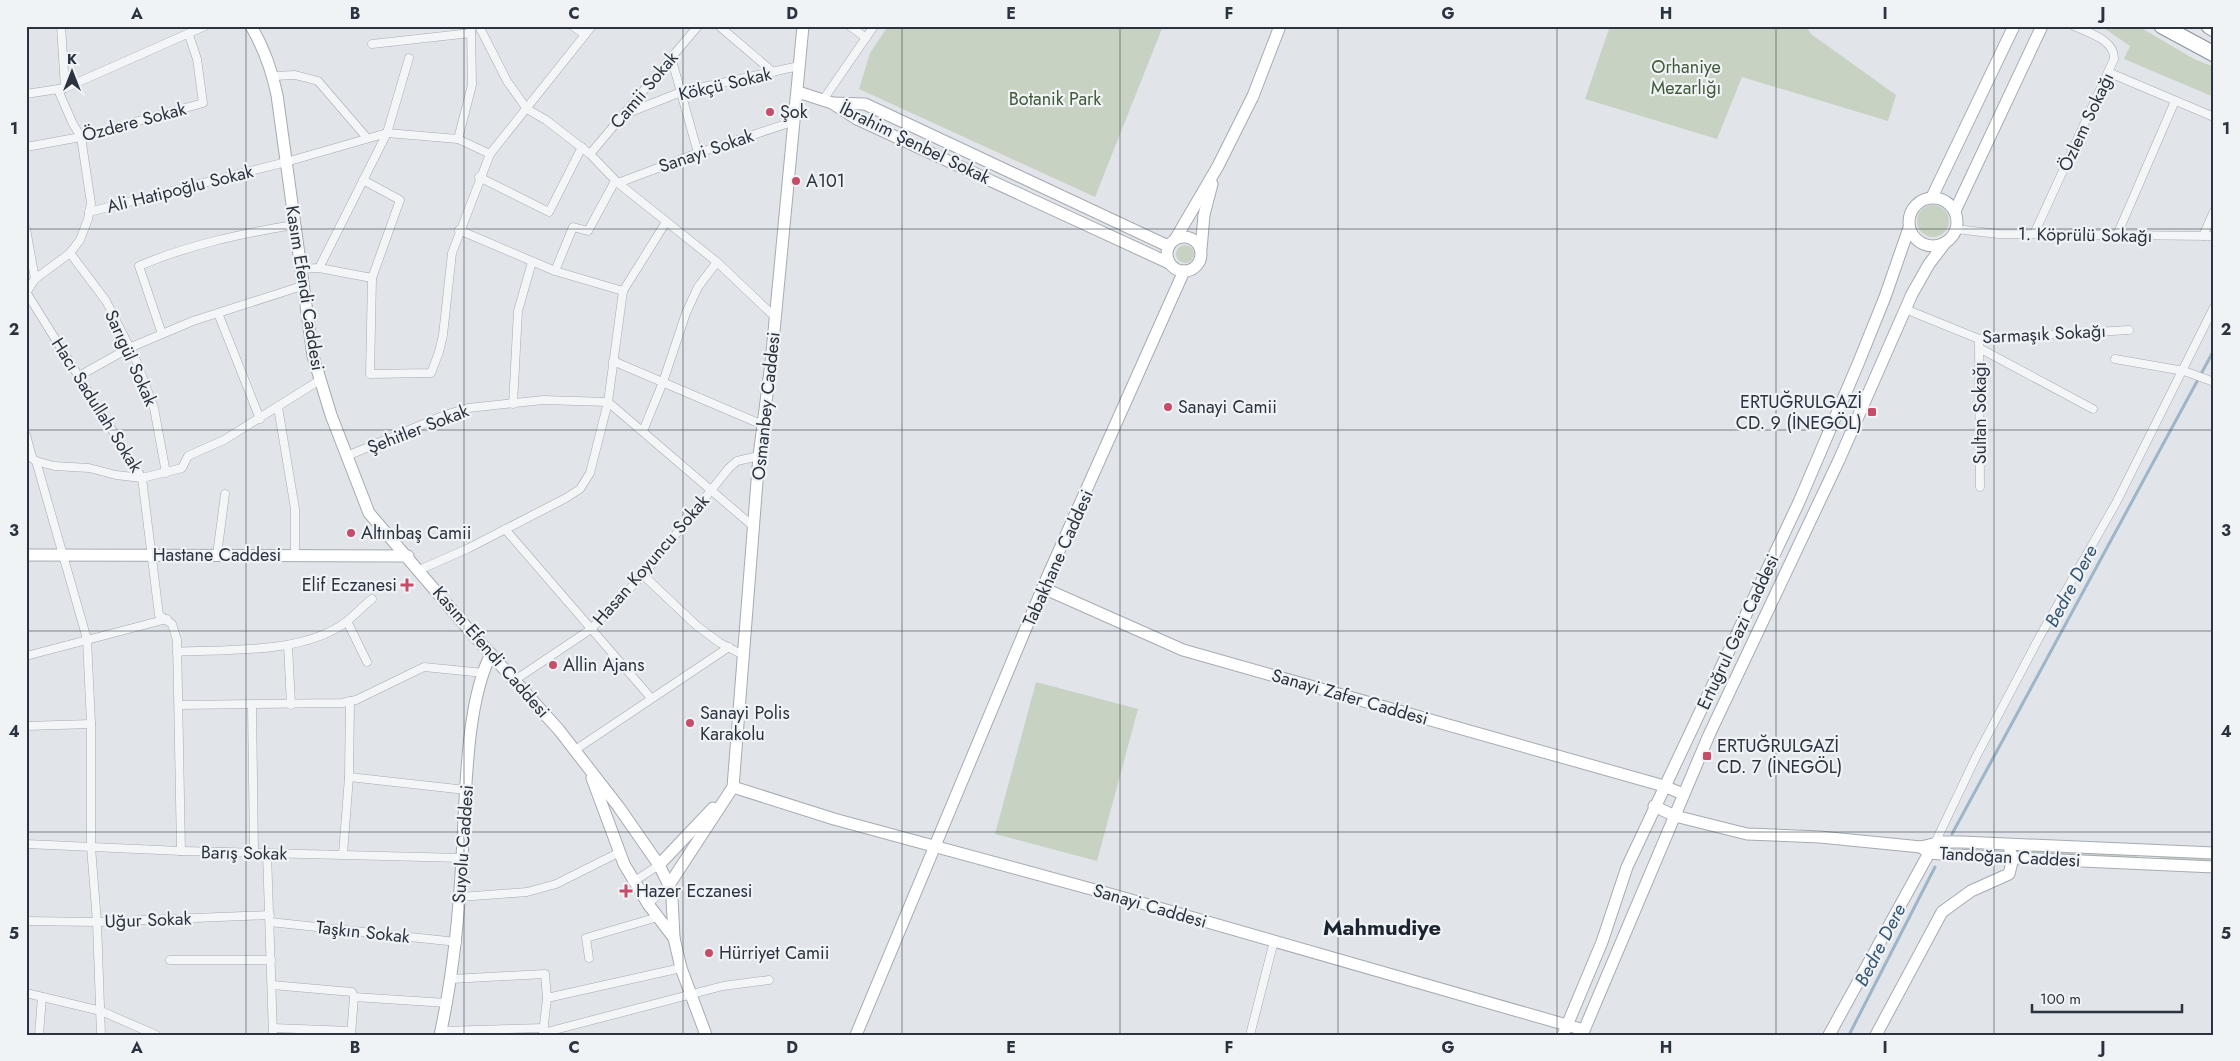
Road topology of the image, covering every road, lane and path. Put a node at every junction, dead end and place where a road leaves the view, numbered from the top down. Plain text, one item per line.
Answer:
1 (60, 26) edge
2 (206, 26) edge
3 (251, 26) edge
4 (479, 26) edge
5 (573, 26) edge
6 (592, 26) edge
7 (698, 26) edge
8 (719, 26) edge
9 (803, 26) edge
10 (850, 26) edge
11 (874, 26) edge
12 (1280, 26) edge
13 (2014, 26) edge
14 (2074, 26) edge
15 (2162, 26) edge
16 (2209, 26) edge
17 (2040, 27) edge
18 (2214, 29) edge
19 (471, 30) edge
20 (189, 35) junction
21 (585, 35) junction
22 (866, 38) junction
23 (372, 44) dead end
24 (2214, 54) edge
25 (671, 57) junction
26 (409, 58) dead end
27 (800, 66) junction
28 (773, 72) junction
29 (2110, 73) junction
30 (273, 76) junction
31 (62, 89) junction
32 (681, 92) junction
33 (798, 92) junction
34 (26, 94) edge
35 (827, 101) junction
36 (2175, 101) junction
37 (527, 110) junction
38 (624, 115) junction
39 (2214, 117) edge
40 (795, 121) junction
41 (387, 132) junction
42 (81, 136) junction
43 (367, 138) junction
44 (458, 139) junction
45 (26, 147) edge
46 (582, 147) junction
47 (698, 153) junction
48 (490, 154) junction
49 (590, 154) junction
50 (286, 162) junction
51 (996, 166) junction
52 (1218, 166) junction
53 (479, 177) junction
54 (989, 179) junction
55 (363, 180) junction
56 (616, 182) junction
57 (1932, 197) junction
58 (1955, 211) junction
59 (90, 212) junction
60 (2214, 212) edge
61 (666, 222) junction
62 (293, 226) junction
63 (1909, 228) junction
64 (26, 230) edge
65 (460, 230) junction
66 (1956, 230) junction
67 (2034, 234) junction
68 (2117, 236) junction
69 (2204, 236) junction
70 (2214, 236) edge
71 (1172, 242) junction
72 (1945, 243) junction
73 (70, 253) junction
74 (1201, 253) junction
75 (532, 262) junction
76 (717, 262) junction
77 (1169, 263) junction
78 (319, 268) junction
79 (299, 269) junction
80 (555, 271) junction
81 (1184, 271) junction
82 (372, 278) junction
83 (35, 279) junction
84 (302, 286) junction
85 (623, 291) junction
86 (26, 293) edge
87 (2214, 307) edge
88 (1905, 309) junction
89 (218, 313) junction
90 (776, 318) junction
91 (2129, 330) dead end
92 (162, 334) junction
93 (1979, 340) junction
94 (129, 348) junction
95 (1980, 349) junction
96 (2115, 359) dead end
97 (613, 361) junction
98 (2187, 372) junction
99 (79, 376) junction
100 (320, 380) junction
101 (663, 382) junction
102 (2214, 382) edge
103 (608, 402) junction
104 (513, 404) junction
105 (278, 407) junction
106 (2093, 409) dead end
107 (260, 419) junction
108 (763, 425) junction
109 (643, 431) junction
110 (26, 435) edge
111 (347, 456) junction
112 (759, 456) junction
113 (32, 458) edge
114 (166, 473) junction
115 (142, 478) junction
116 (1980, 487) dead end
117 (712, 490) junction
118 (226, 494) dead end
119 (754, 527) junction
120 (505, 529) junction
121 (151, 555) junction
122 (217, 555) junction
123 (26, 556) edge
124 (62, 556) junction
125 (295, 556) junction
126 (408, 556) junction
127 (419, 570) junction
128 (643, 575) junction
129 (1043, 588) junction
130 (372, 599) dead end
131 (167, 619) junction
132 (347, 621) junction
133 (591, 629) junction
134 (87, 639) junction
135 (288, 645) junction
136 (729, 647) junction
137 (177, 652) junction
138 (491, 654) junction
139 (743, 655) junction
140 (26, 656) edge
141 (367, 662) dead end
142 (484, 673) junction
143 (515, 680) junction
144 (651, 698) junction
145 (350, 701) junction
146 (291, 704) junction
147 (179, 705) junction
148 (252, 705) junction
149 (91, 724) junction
150 (26, 726) edge
151 (575, 750) junction
152 (587, 764) junction
153 (348, 777) junction
154 (1664, 786) junction
155 (733, 787) junction
156 (466, 790) junction
157 (1683, 794) junction
158 (1654, 806) junction
159 (1675, 816) junction
160 (26, 844) edge
161 (2008, 844) junction
162 (91, 847) junction
163 (935, 847) junction
164 (1928, 848) junction
165 (181, 852) junction
166 (254, 852) junction
167 (620, 852) junction
168 (2214, 853) edge
169 (267, 854) junction
170 (343, 854) junction
171 (462, 858) junction
172 (2013, 858) junction
173 (659, 865) junction
174 (2214, 867) edge
175 (633, 882) junction
176 (669, 885) junction
177 (460, 897) junction
178 (648, 904) junction
179 (658, 917) junction
180 (270, 918) junction
181 (26, 921) edge
182 (97, 922) junction
183 (674, 938) junction
184 (1274, 941) junction
185 (456, 942) junction
186 (589, 958) dead end
187 (170, 960) dead end
188 (271, 960) junction
189 (681, 968) junction
190 (451, 979) junction
191 (769, 980) dead end
192 (272, 985) junction
193 (26, 993) edge
194 (691, 995) junction
195 (42, 997) junction
196 (354, 997) junction
197 (547, 998) junction
198 (447, 1003) junction
199 (101, 1011) junction
200 (1565, 1030) edge
201 (138, 1031) edge
202 (273, 1031) edge
203 (544, 1032) edge
204 (351, 1033) edge
205 (441, 1033) edge
206 (1583, 1033) edge
207 (39, 1035) edge
208 (101, 1035) edge
209 (156, 1035) edge
210 (706, 1035) edge
211 (856, 1035) edge
212 (1250, 1035) edge
213 (1829, 1035) edge
214 (1876, 1035) edge

1 - 31 street
2 - 20 street
3 - 30 street, Kasım Efendi Caddesi
4 - 37 street
5 - 21 street
6 - 21 street
7 - 25 street, Camii Sokak
8 - 28 street
9 - 27 street, Osmanbey Caddesi
10 - 22 street
11 - 22 street
12 - 52 street
13 - 57 street
14 - 29 street, Özlem Sokağı
15 - 24 highway
16 - 18 highway
17 - 58 street
19 - 23 street
19 - 44 street
20 - 31 street
20 - 42 street, Özdere Sokak
21 - 37 street
22 - 35 street
25 - 32 street
25 - 38 street, Camii Sokak
26 - 41 street
27 - 28 street, Kökçü Sokak
27 - 33 street, Osmanbey Caddesi
28 - 32 street, Kökçü Sokak
29 - 36 street
29 - 67 street, Özlem Sokağı
30 - 43 street
30 - 50 street, Kasım Efendi Caddesi
31 - 34 street
31 - 42 street
32 - 38 street, Kökçü Sokak
32 - 47 street
33 - 35 street
33 - 40 street, Osmanbey Caddesi
35 - 51 street, İbrahim Şenbel Sokak
35 - 54 street, İbrahim Şenbel Sokak
36 - 39 street
36 - 68 street
37 - 46 street
37 - 48 street
38 - 49 street, Camii Sokak
40 - 47 street, Sanayi Sokak
40 - 90 street, Osmanbey Caddesi
41 - 43 street, Ali Hatipoğlu Sokak
41 - 44 street
41 - 55 street
42 - 45 street, Özdere Sokak
42 - 59 street
43 - 50 street, Ali Hatipoğlu Sokak
44 - 48 street
46 - 49 street
46 - 53 street
47 - 56 street, Sanayi Sokak
48 - 53 street
49 - 56 street
50 - 59 street, Ali Hatipoğlu Sokak
50 - 62 street, Kasım Efendi Caddesi
51 - 54 street
51 - 71 street, İbrahim Şenbel Sokak
52 - 71 street
52 - 74 street
53 - 65 street
54 - 77 street, İbrahim Şenbel Sokak
55 - 78 street
55 - 82 street
56 - 61 street
56 - 80 street
57 - 58 street
57 - 63 street
58 - 66 street
59 - 73 street, Ali Hatipoğlu Sokak
60 - 69 street
61 - 76 street
61 - 85 street
62 - 79 street, Kasım Efendi Caddesi
62 - 92 street
63 - 72 street
63 - 154 street, Ertuğrul Gazi Caddesi
64 - 83 street
65 - 75 street
65 - 82 street
66 - 67 street, 1. Köprülü Sokağı
66 - 72 street
67 - 68 street, 1. Köprülü Sokağı
68 - 69 street, 1. Köprülü Sokağı
69 - 70 street, 1. Köprülü Sokağı
71 - 74 street
71 - 77 street
72 - 88 street, Ertuğrul Gazi Caddesi
73 - 83 street, Ali Hatipoğlu Sokak
73 - 94 street, Sarıgül Sokak
74 - 81 street
75 - 80 street
75 - 104 street
76 - 90 street
76 - 101 street
77 - 81 street
78 - 79 street
78 - 82 street
79 - 84 street, Kasım Efendi Caddesi
80 - 85 street
81 - 129 street, Tabakhane Caddesi
83 - 86 street, Ali Hatipoğlu Sokak
84 - 89 street
84 - 100 street, Kasım Efendi Caddesi
85 - 97 street
86 - 99 street, Hacı Sadullah Sokak
87 - 98 street
88 - 93 street, Sarmaşık Sokağı
88 - 157 street, Ertuğrul Gazi Caddesi
89 - 92 street
89 - 107 street
90 - 108 street, Osmanbey Caddesi
91 - 93 street, Sarmaşık Sokağı
92 - 94 street
93 - 95 street, Sultan Sokağı
94 - 99 street
94 - 114 street, Sarıgül Sokak
95 - 106 street
95 - 116 street, Sultan Sokağı
96 - 98 street
97 - 101 street
97 - 103 street
98 - 102 street
98 - 164 street
99 - 115 street, Hacı Sadullah Sokak
100 - 105 street
100 - 111 street, Kasım Efendi Caddesi
101 - 108 street
101 - 109 street
103 - 104 street, Şehitler Sokak
103 - 109 street
103 - 120 street
104 - 111 street, Şehitler Sokak
105 - 107 street
105 - 125 street
107 - 114 street
108 - 112 street, Osmanbey Caddesi
109 - 117 street
110 - 113 street
111 - 126 street, Kasım Efendi Caddesi
112 - 117 street, Hasan Koyuncu Sokak
112 - 119 street, Osmanbey Caddesi
113 - 115 street
113 - 124 street
114 - 115 street
115 - 121 street, Hacı Sadullah Sokak
117 - 119 street
117 - 128 street, Hasan Koyuncu Sokak
118 - 122 street
119 - 139 street, Osmanbey Caddesi
120 - 127 street
120 - 133 street
121 - 122 street, Hastane Caddesi
121 - 124 street, Hastane Caddesi
121 - 131 street, Hacı Sadullah Sokak
122 - 125 street, Hastane Caddesi
123 - 124 street, Hastane Caddesi
124 - 134 street
125 - 126 street, Hastane Caddesi
126 - 127 street, Kasım Efendi Caddesi
127 - 138 street, Kasım Efendi Caddesi
128 - 133 street, Hasan Koyuncu Sokak
128 - 136 street
129 - 154 street, Sanayi Zafer Caddesi
129 - 163 street, Tabakhane Caddesi
130 - 132 street
131 - 134 street
131 - 137 street
132 - 135 street
132 - 141 street
133 - 143 street, Hasan Koyuncu Sokak
133 - 144 street
134 - 140 street
134 - 149 street
135 - 137 street
135 - 146 street
136 - 139 street
136 - 144 street
137 - 147 street
138 - 142 street, Suyolu Caddesi
138 - 143 street, Kasım Efendi Caddesi
139 - 155 street, Osmanbey Caddesi
142 - 145 street
142 - 156 street, Suyolu Caddesi
143 - 151 street, Kasım Efendi Caddesi
144 - 151 street
145 - 146 street
145 - 153 street
146 - 148 street
147 - 148 street
147 - 165 street
148 - 166 street
149 - 150 street
149 - 162 street
151 - 152 street, Kasım Efendi Caddesi
152 - 167 street, Kasım Efendi Caddesi
152 - 173 street, Kasım Efendi Caddesi
153 - 156 street
153 - 170 street
154 - 157 street, Sanayi Zafer Caddesi
154 - 158 street, Ertuğrul Gazi Caddesi
155 - 163 street, Sanayi Caddesi
155 - 173 street
155 - 176 street, Osmanbey Caddesi
156 - 171 street, Suyolu Caddesi
157 - 159 street, Ertuğrul Gazi Caddesi
158 - 159 street
158 - 200 street, Ertuğrul Gazi Caddesi
159 - 164 street
159 - 206 street, Ertuğrul Gazi Caddesi
160 - 162 street, Barış Sokak
161 - 164 street, Tandoğan Caddesi
161 - 168 street, Tandoğan Caddesi
161 - 172 street
162 - 165 street, Barış Sokak
162 - 182 street
163 - 184 street, Sanayi Caddesi
163 - 211 street, Tabakhane Caddesi
164 - 172 street, Tandoğan Caddesi
164 - 213 street
165 - 166 street, Barış Sokak
166 - 169 street, Barış Sokak
167 - 175 street, Kasım Efendi Caddesi
167 - 177 street
169 - 170 street, Barış Sokak
169 - 180 street
170 - 171 street, Barış Sokak
171 - 177 street, Suyolu Caddesi
172 - 174 street, Tandoğan Caddesi
172 - 214 street
173 - 175 street
173 - 176 street, Kasım Efendi Caddesi
175 - 178 street, Kasım Efendi Caddesi
176 - 178 street
176 - 183 street, Kasım Efendi Caddesi
177 - 185 street, Suyolu Caddesi
178 - 179 street, Kasım Efendi Caddesi
179 - 183 street, Kasım Efendi Caddesi
179 - 186 street
180 - 182 street, Uğur Sokak
180 - 185 street, Taşkın Sokak
180 - 188 street
181 - 182 street, Uğur Sokak
182 - 199 street
183 - 189 street, Kasım Efendi Caddesi
184 - 200 street, Sanayi Caddesi
184 - 212 street
185 - 190 street, Suyolu Caddesi
187 - 188 street
188 - 192 street
189 - 194 street, Kasım Efendi Caddesi
189 - 197 street
190 - 197 street
190 - 198 street, Suyolu Caddesi
191 - 194 street
192 - 196 street
192 - 202 street
193 - 195 street
194 - 203 street
194 - 210 street, Kasım Efendi Caddesi
195 - 199 street
195 - 207 street
196 - 198 street
196 - 204 street
197 - 203 street
198 - 205 street, Suyolu Caddesi
199 - 201 street
199 - 208 street
200 - 206 street, Sanayi Caddesi
201 - 209 street
202 - 204 street
203 - 205 street

